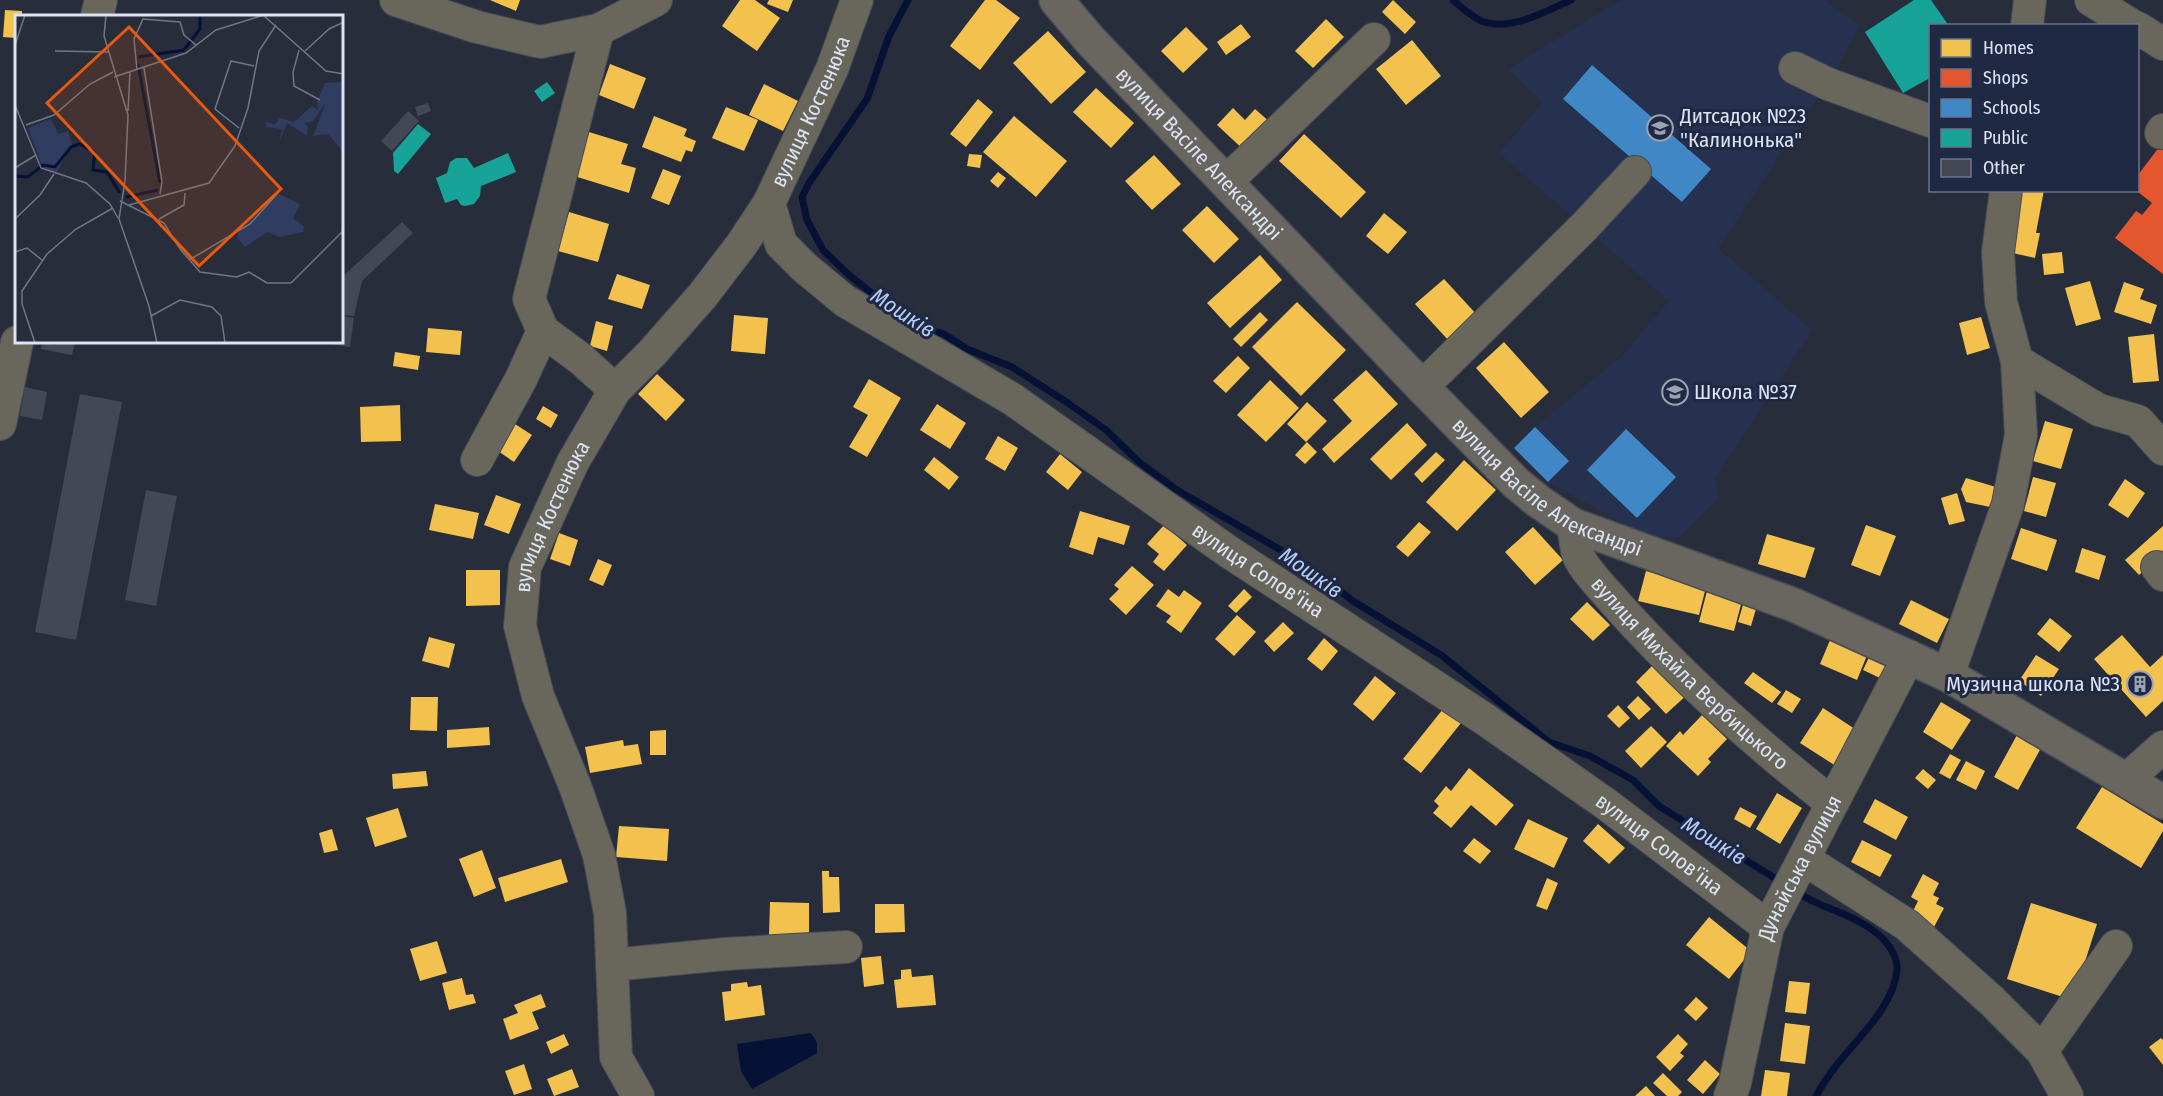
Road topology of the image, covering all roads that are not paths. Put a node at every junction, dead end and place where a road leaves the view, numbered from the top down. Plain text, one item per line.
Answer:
1 (100, 0) edge
2 (396, 0) edge
3 (656, 0) edge
4 (857, 0) edge
5 (1056, 0) edge
6 (2030, 0) edge
7 (2091, 0) edge
8 (97, 15) edge
9 (2026, 24) edge
10 (2130, 24) edge
11 (2139, 29) edge
12 (598, 30) junction
13 (1374, 39) dead end
14 (2163, 44) edge
15 (1795, 68) dead end
16 (1929, 121) edge
17 (1635, 172) dead end
18 (1226, 182) junction
19 (2006, 192) edge
20 (769, 203) junction
21 (543, 331) junction
22 (17, 344) edge
23 (2018, 361) junction
24 (1422, 387) junction
25 (615, 390) junction
26 (0, 424) edge
27 (2163, 449) edge
28 (477, 460) dead end
29 (1573, 525) junction
30 (1908, 656) junction
31 (1948, 675) junction
32 (2163, 747) edge
33 (2126, 780) junction
34 (2163, 802) edge
35 (1832, 803) junction
36 (1787, 893) junction
37 (2116, 946) dead end
38 (846, 947) dead end
39 (612, 964) junction
40 (2042, 1051) junction
41 (638, 1096) edge
42 (1730, 1096) edge
43 (2067, 1096) edge

1 - 8 street
2 - 12 street
3 - 12 street
4 - 20 street, вулиця Костенюка
5 - 18 main road, вулиця Васіле Александрі
6 - 9 street
7 - 10 street
11 - 14 street
12 - 21 street
13 - 18 street
15 - 16 street
17 - 24 street
18 - 24 main road, вулиця Васіле Александрі
19 - 23 street
20 - 25 street, вулиця Костенюка
20 - 36 street, вулиця Солов'їна
21 - 25 street
21 - 28 street
22 - 26 street
23 - 27 street
23 - 31 street
24 - 29 main road, вулиця Васіле Александрі
25 - 39 street, вулиця Костенюка
29 - 30 main road, вулиця Васіле Александрі
29 - 35 street, вулиця Михайла Вербицького
30 - 31 main road, вулиця Васіле Александрі
30 - 35 street, Дунайська вулиця
31 - 33 main road, вулиця Васіле Александрі
32 - 33 street
33 - 34 main road, вулиця Васіле Александрі
35 - 36 street, Дунайська вулиця
36 - 40 street, вулиця Солов'їна
36 - 42 street, Дунайська вулиця
37 - 40 street
38 - 39 street
39 - 41 street, вулиця Костенюка
40 - 43 street, вулиця Солов'їна

